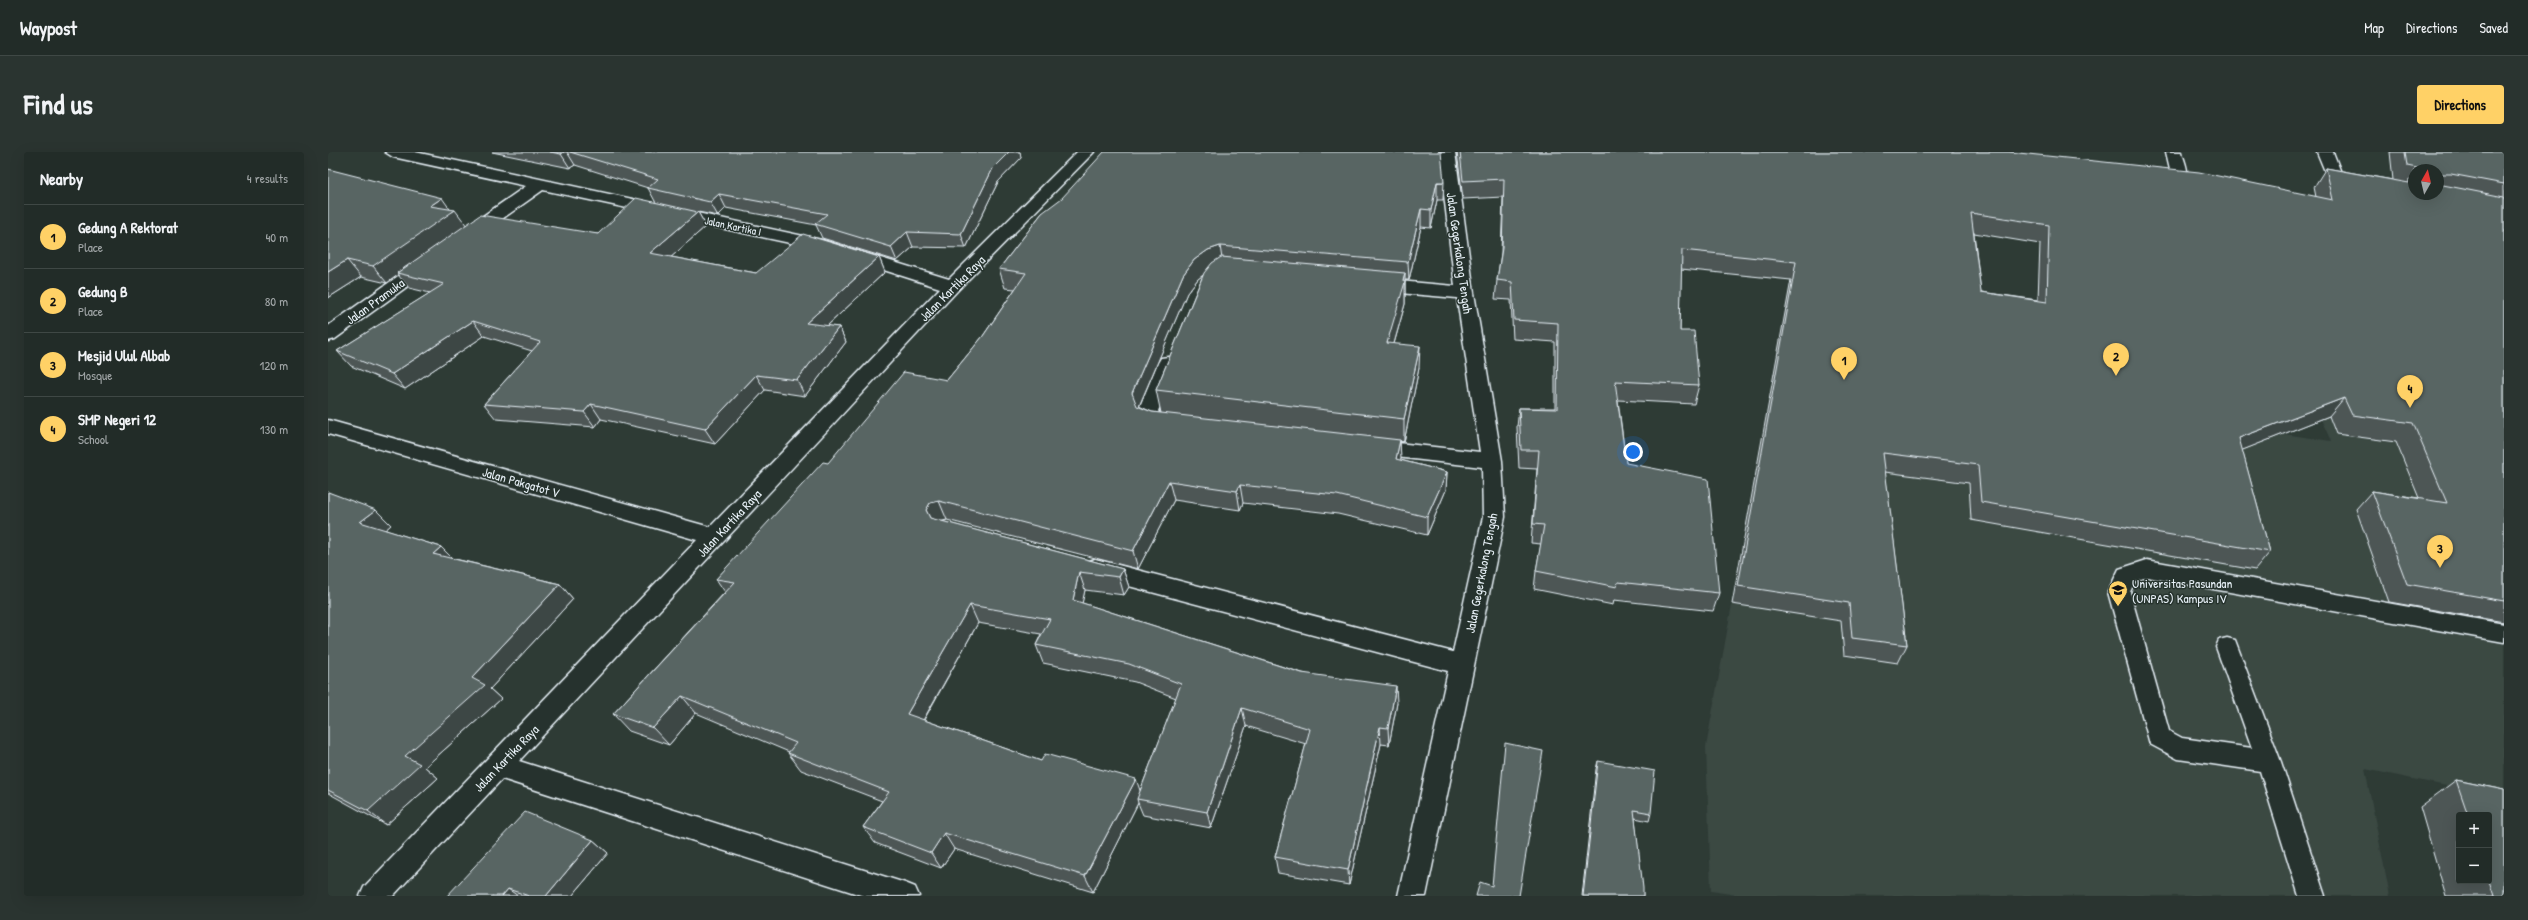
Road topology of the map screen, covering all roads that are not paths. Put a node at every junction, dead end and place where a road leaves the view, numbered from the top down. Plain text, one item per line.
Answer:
1 (393, 152) edge
2 (1086, 152) edge
3 (1447, 152) edge
4 (2174, 152) edge
5 (2326, 152) edge
6 (2138, 178) edge
7 (540, 184) junction
8 (2370, 187) edge
9 (1356, 283) edge
10 (952, 286) junction
11 (1465, 292) junction
12 (328, 335) edge
13 (1176, 345) edge
14 (1187, 425) edge
15 (328, 427) edge
16 (1351, 445) edge
17 (1492, 461) junction
18 (715, 538) junction
19 (1078, 564) edge
20 (2504, 633) edge
21 (2226, 646) dead end
22 (1463, 665) junction
23 (2269, 762) junction
24 (499, 766) junction
25 (374, 896) edge
26 (905, 896) edge
27 (1412, 896) edge
28 (2312, 896) edge

1 - 7 street, Jalan Kartika I
2 - 10 street, Jalan Kartika Raya
3 - 11 street, Jalan Gegerkalong Tengah
4 - 6 street
5 - 8 street
7 - 10 street, Jalan Kartika I
7 - 12 street, Jalan Pramuka
9 - 11 street
10 - 18 street, Jalan Kartika Raya
11 - 17 street, Jalan Gegerkalong Tengah
13 - 14 street
15 - 18 street, Jalan Pakgatot V
16 - 17 street
17 - 22 street, Jalan Gegerkalong Tengah
18 - 24 street, Jalan Kartika Raya
19 - 22 street
20 - 23 lane
21 - 23 lane
22 - 27 street, Jalan Gegerkalong Tengah
23 - 28 lane
24 - 25 street, Jalan Kartika Raya
24 - 26 street

